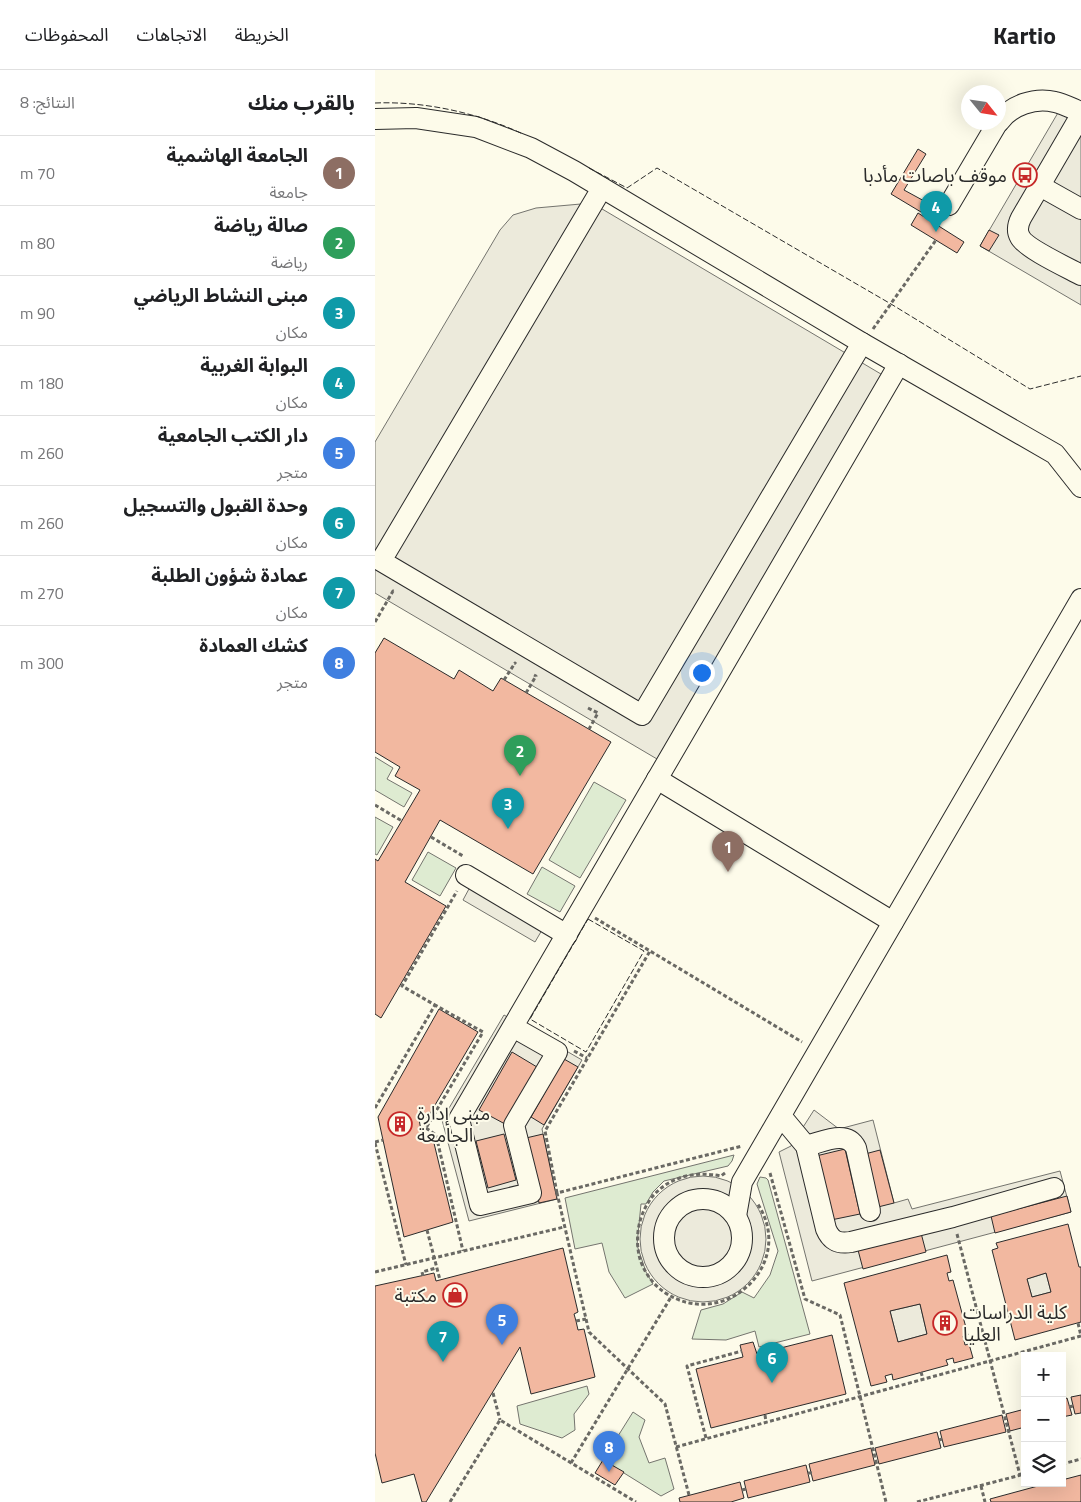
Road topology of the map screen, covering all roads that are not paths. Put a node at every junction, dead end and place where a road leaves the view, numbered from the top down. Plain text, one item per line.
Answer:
1 (1081, 114) edge
2 (1006, 115) edge
3 (375, 119) edge
4 (993, 130) edge
5 (1073, 147) edge
6 (1040, 186) junction
7 (602, 188) junction
8 (949, 205) dead end
9 (1081, 209) edge
10 (1081, 275) edge
11 (862, 343) junction
12 (899, 364) junction
13 (1055, 454) junction
14 (1081, 458) edge
15 (1081, 487) edge
16 (1081, 599) edge
17 (657, 779) junction
18 (466, 875) road end
19 (893, 922) junction
20 (567, 935) junction
21 (513, 1027) junction
22 (781, 1116) junction
23 (807, 1146) junction
24 (741, 1184) junction
25 (1054, 1188) dead end
26 (714, 1200) junction
27 (870, 1211) dead end
28 (736, 1216) junction

1 - 2 street
1 - 5 street
3 - 7 street
4 - 8 street
5 - 6 street
6 - 9 street
6 - 10 street
7 - 11 street
7 - 11 street
11 - 12 street
12 - 13 street
12 - 17 street
13 - 14 street
13 - 15 street
16 - 19 street
17 - 19 street
17 - 20 street
18 - 20 street
19 - 22 street
20 - 21 street
21 - 21 street
22 - 23 street
22 - 24 street
23 - 25 street
23 - 27 street
24 - 26 street
24 - 28 street
26 - 28 street
26 - 28 street

